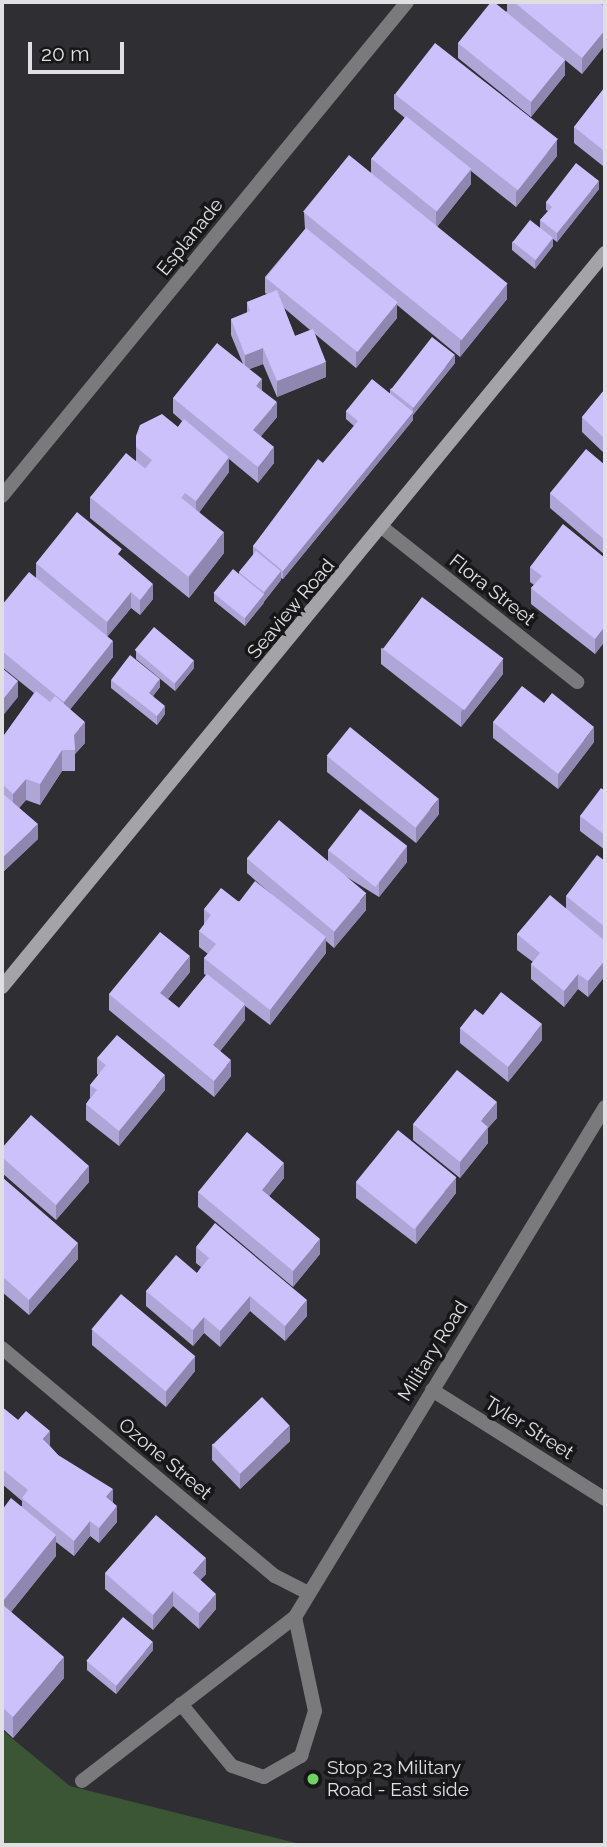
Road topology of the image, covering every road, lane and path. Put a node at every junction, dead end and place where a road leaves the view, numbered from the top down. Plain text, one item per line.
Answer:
1 (407, 2) edge
2 (605, 253) edge
3 (2, 496) edge
4 (383, 528) junction
5 (577, 682) dead end
6 (2, 987) edge
7 (605, 1107) edge
8 (2, 1348) edge
9 (432, 1390) junction
10 (605, 1499) edge
11 (309, 1593) junction
12 (295, 1617) junction
13 (181, 1704) junction
14 (82, 1781) dead end

1 - 3 street, Esplanade
2 - 4 main road, Seaview Road
4 - 5 street, Flora Street
4 - 6 main road, Seaview Road
7 - 9 street, Military Road
8 - 11 street, Ozone Street
9 - 10 street, Tyler Street
9 - 11 street, Military Road
11 - 12 street, Military Road
12 - 13 street, Military Road
12 - 13 street
13 - 14 street, Military Road

